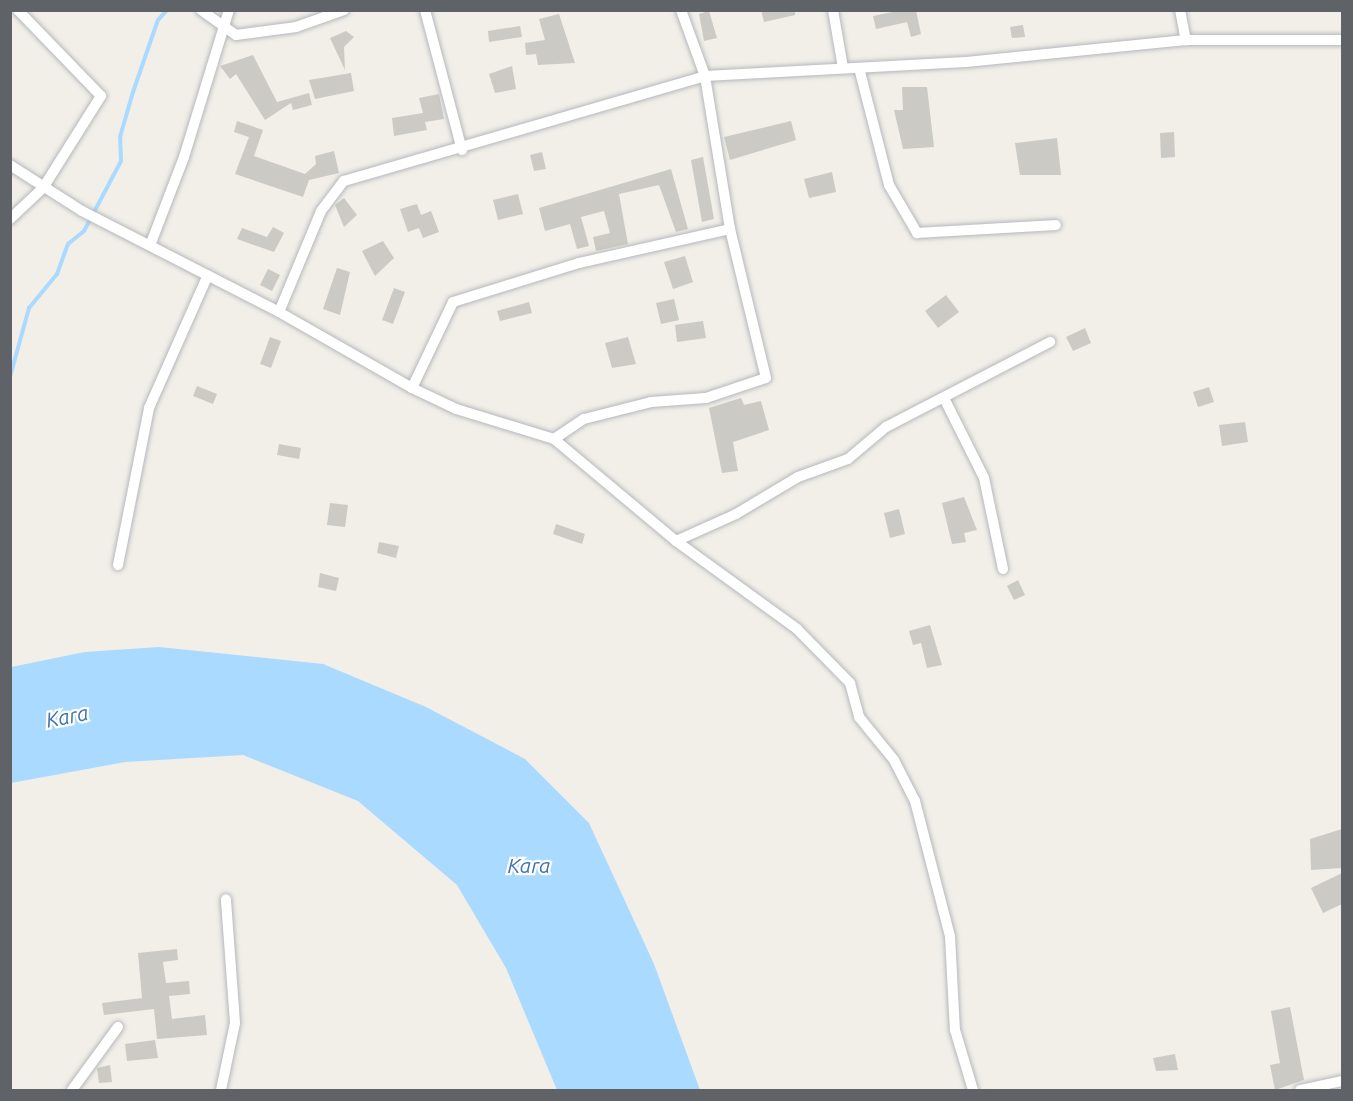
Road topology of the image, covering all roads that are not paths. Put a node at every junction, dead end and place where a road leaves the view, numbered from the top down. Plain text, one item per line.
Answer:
1 (18, 10) edge
2 (201, 10) edge
3 (229, 10) edge
4 (344, 10) edge
5 (425, 10) edge
6 (681, 10) edge
7 (833, 10) edge
8 (1180, 10) edge
9 (223, 29) junction
10 (1186, 40) junction
11 (1342, 40) edge
12 (843, 68) junction
13 (859, 68) junction
14 (705, 76) junction
15 (462, 150) junction
16 (10, 165) edge
17 (43, 188) junction
18 (10, 219) edge
19 (1056, 225) dead end
20 (730, 229) junction
21 (151, 243) junction
22 (207, 275) junction
23 (279, 312) junction
24 (1050, 342) dead end
25 (412, 388) junction
26 (944, 399) junction
27 (554, 438) junction
28 (676, 541) junction
29 (118, 565) dead end
30 (1003, 569) dead end
31 (226, 899) dead end
32 (118, 1027) dead end
33 (1342, 1081) edge
34 (72, 1090) edge
35 (220, 1090) edge
36 (973, 1090) edge
37 (1300, 1090) edge

1 - 17 street
2 - 9 street
3 - 9 street
4 - 9 street
5 - 15 street
6 - 14 street
7 - 12 street
8 - 10 street
9 - 21 street
10 - 11 street
10 - 13 street
12 - 13 street
12 - 14 street
13 - 19 street
14 - 15 street
14 - 20 street
15 - 23 street
16 - 17 street
17 - 18 street
17 - 21 street
20 - 25 street
20 - 27 street
21 - 22 street
22 - 23 street
22 - 29 street
23 - 25 street
24 - 26 street
25 - 27 street
26 - 28 street
26 - 30 street
27 - 28 street
28 - 36 street
31 - 35 street
32 - 34 street
33 - 37 street

